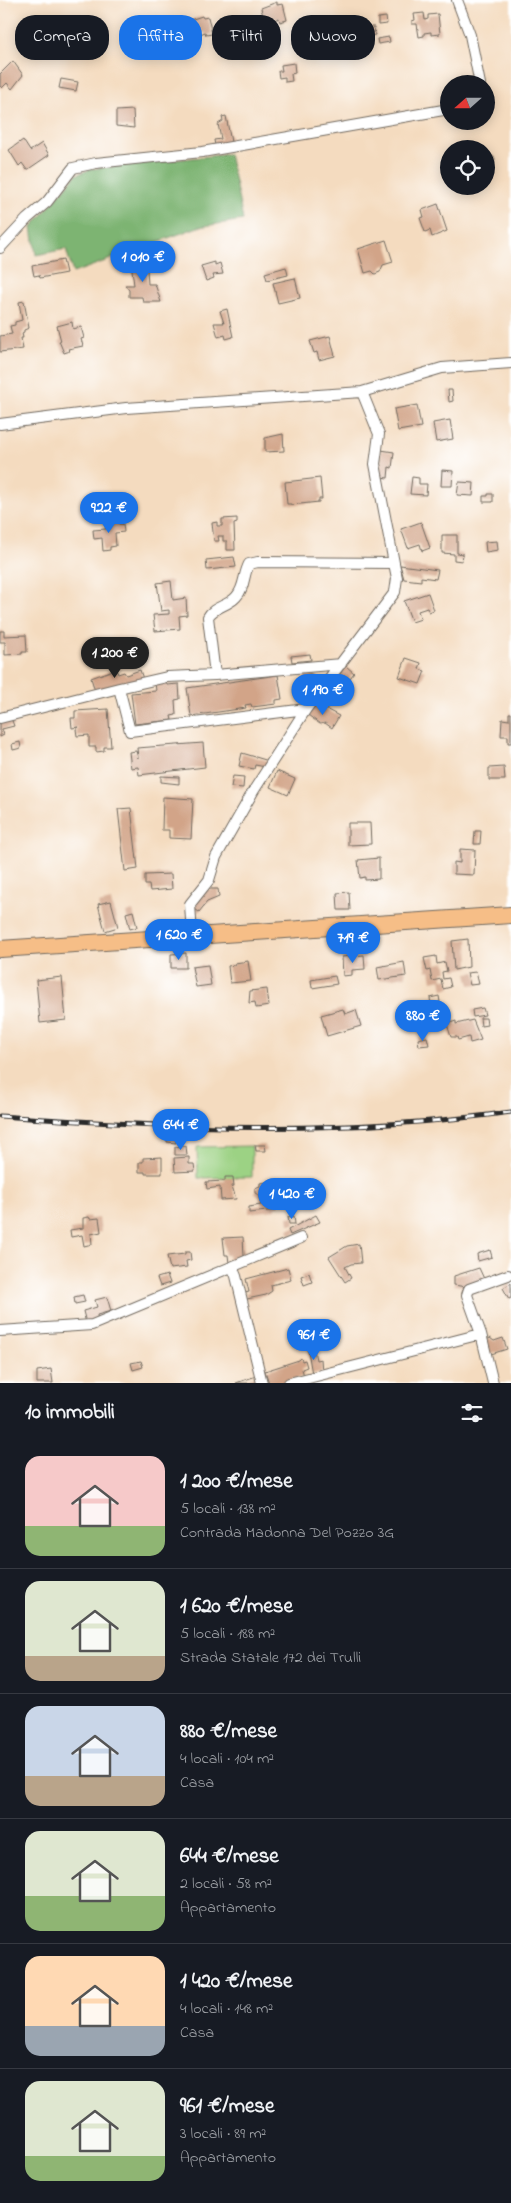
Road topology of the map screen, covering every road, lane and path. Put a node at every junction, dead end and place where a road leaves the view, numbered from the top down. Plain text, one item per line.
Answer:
1 (457, 0) edge
2 (478, 75) edge
3 (440, 110) edge
4 (0, 248) edge
5 (511, 363) edge
6 (362, 392) junction
7 (0, 424) edge
8 (394, 562) junction
9 (341, 664) junction
10 (215, 675) junction
11 (120, 688) junction
12 (306, 709) junction
13 (0, 718) edge
14 (511, 915) edge
15 (192, 936) junction
16 (0, 949) edge
17 (301, 1238) dead end
18 (229, 1268) junction
19 (508, 1274) dead end
20 (0, 1330) edge
21 (481, 1334) junction
22 (262, 1383) edge
23 (289, 1383) edge
24 (493, 1383) edge

1 - 2 street
3 - 4 street
5 - 6 street
6 - 7 street
6 - 8 street
8 - 9 street
8 - 10 street
9 - 10 street
9 - 12 street
10 - 11 street
11 - 12 street
11 - 13 street
12 - 15 street
14 - 15 main road
15 - 16 main road
17 - 18 street
18 - 20 street
18 - 22 street
19 - 21 street
21 - 23 street
21 - 24 street

